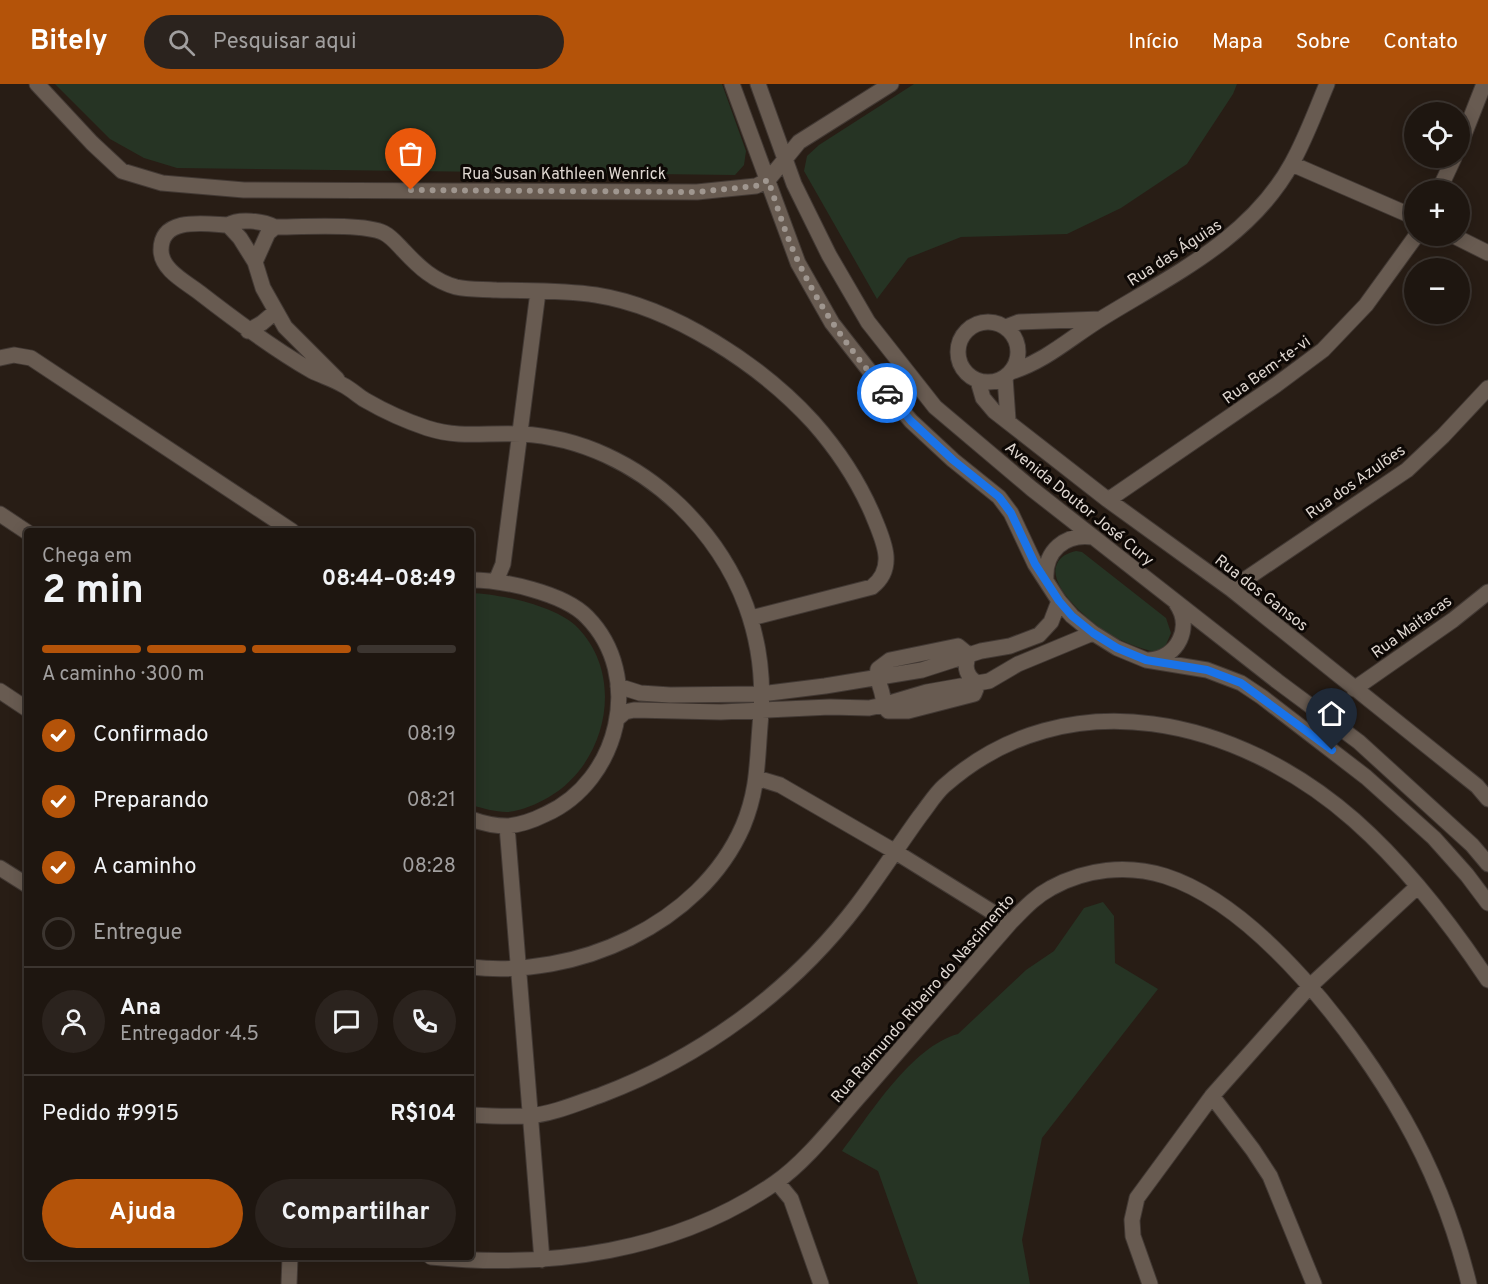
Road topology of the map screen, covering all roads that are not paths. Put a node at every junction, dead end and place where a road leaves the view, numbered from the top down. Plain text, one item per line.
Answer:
1 (37, 84) edge
2 (732, 84) edge
3 (758, 84) edge
4 (891, 84) edge
5 (1327, 84) edge
6 (1484, 84) edge
7 (1470, 120) edge
8 (785, 158) junction
9 (1292, 164) junction
10 (768, 180) junction
11 (1404, 213) edge
12 (228, 225) junction
13 (275, 227) junction
14 (1470, 244) edge
15 (1409, 246) edge
16 (1488, 253) edge
17 (255, 262) junction
18 (538, 292) junction
19 (275, 312) junction
20 (1101, 319) junction
21 (1006, 327) junction
22 (248, 331) junction
23 (0, 358) edge
24 (1008, 375) junction
25 (978, 381) junction
26 (341, 384) junction
27 (1488, 388) edge
28 (1008, 420) junction
29 (520, 434) junction
30 (1108, 500) junction
31 (0, 514) edge
32 (287, 528) edge
33 (24, 530) edge
34 (1093, 537) junction
35 (474, 580) edge
36 (1047, 580) junction
37 (495, 581) junction
38 (1231, 590) junction
39 (1488, 592) edge
40 (1173, 600) junction
41 (1059, 601) junction
42 (751, 618) junction
43 (1093, 633) junction
44 (969, 654) junction
45 (1146, 660) junction
46 (876, 678) junction
47 (979, 684) junction
48 (618, 686) junction
49 (1354, 689) junction
50 (0, 692) edge
51 (761, 694) junction
52 (883, 705) junction
53 (24, 707) edge
54 (763, 711) junction
55 (618, 718) junction
56 (757, 778) junction
57 (1482, 782) edge
58 (1488, 799) edge
59 (474, 820) edge
60 (507, 826) junction
61 (894, 851) junction
62 (1488, 864) edge
63 (0, 868) edge
64 (24, 883) edge
65 (1417, 887) junction
66 (1488, 903) edge
67 (1010, 924) junction
68 (474, 967) edge
69 (518, 968) junction
70 (1488, 980) edge
71 (1309, 987) junction
72 (1212, 1096) junction
73 (474, 1115) edge
74 (530, 1116) junction
75 (777, 1182) junction
76 (290, 1260) edge
77 (470, 1260) edge
78 (542, 1260) junction
79 (289, 1284) edge
80 (821, 1284) edge
81 (1150, 1284) edge
82 (1314, 1284) edge
83 (1469, 1284) edge

1 - 10 street, Rua Susan Kathleen Wenrick
2 - 10 street
3 - 8 street, Avenida Doutor José Cury
4 - 8 street
5 - 9 street, Rua das Águias
6 - 7 street
8 - 10 street
8 - 34 street, Avenida Doutor José Cury
9 - 11 street
9 - 20 street, Rua das Águias
10 - 36 street
12 - 13 street
12 - 17 street
12 - 22 street
13 - 17 street
13 - 18 street
14 - 16 street
15 - 30 street, Rua Bem-te-vi
17 - 19 street
18 - 29 street
18 - 42 street
19 - 22 street
19 - 26 street
20 - 21 street
20 - 24 street, Rua das Águias
21 - 24 street
21 - 25 street
22 - 26 street
23 - 32 street
24 - 25 street
24 - 28 street
25 - 28 street, Rua dos Gansos
26 - 29 street
27 - 38 street, Rua dos Azulões
28 - 30 street, Rua dos Gansos
29 - 37 street
29 - 42 street
30 - 38 street, Rua dos Gansos
31 - 33 street
34 - 36 street
34 - 40 street, Avenida Doutor José Cury
35 - 37 street
36 - 41 street
37 - 48 street
38 - 49 street, Rua dos Gansos
39 - 49 street, Rua Maitacas
40 - 45 street
40 - 62 street, Avenida Doutor José Cury
41 - 43 street
41 - 44 street
42 - 51 street
43 - 45 street
43 - 47 street
44 - 46 street
44 - 47 street
45 - 66 street
46 - 51 street
46 - 52 street
47 - 52 street
48 - 51 street
48 - 55 street
49 - 57 street, Rua dos Gansos
50 - 53 street
51 - 54 street
52 - 54 street
54 - 55 street
54 - 56 street
55 - 60 street
56 - 61 street
56 - 69 street
57 - 58 street, Rua dos Gansos
59 - 60 street
60 - 69 street
61 - 65 street
61 - 67 street
61 - 74 street
63 - 64 street
65 - 70 street
65 - 71 street
67 - 71 street, Rua Raimundo Ribeiro do Nascimento
67 - 75 street, Rua Raimundo Ribeiro do Nascimento
68 - 69 street
69 - 74 street
71 - 72 street
71 - 83 street, Rua Raimundo Ribeiro do Nascimento
72 - 81 street
72 - 82 street
73 - 74 street
74 - 78 street
75 - 78 street, Rua Raimundo Ribeiro do Nascimento
75 - 80 street
76 - 79 street
77 - 78 street, Rua Raimundo Ribeiro do Nascimento

